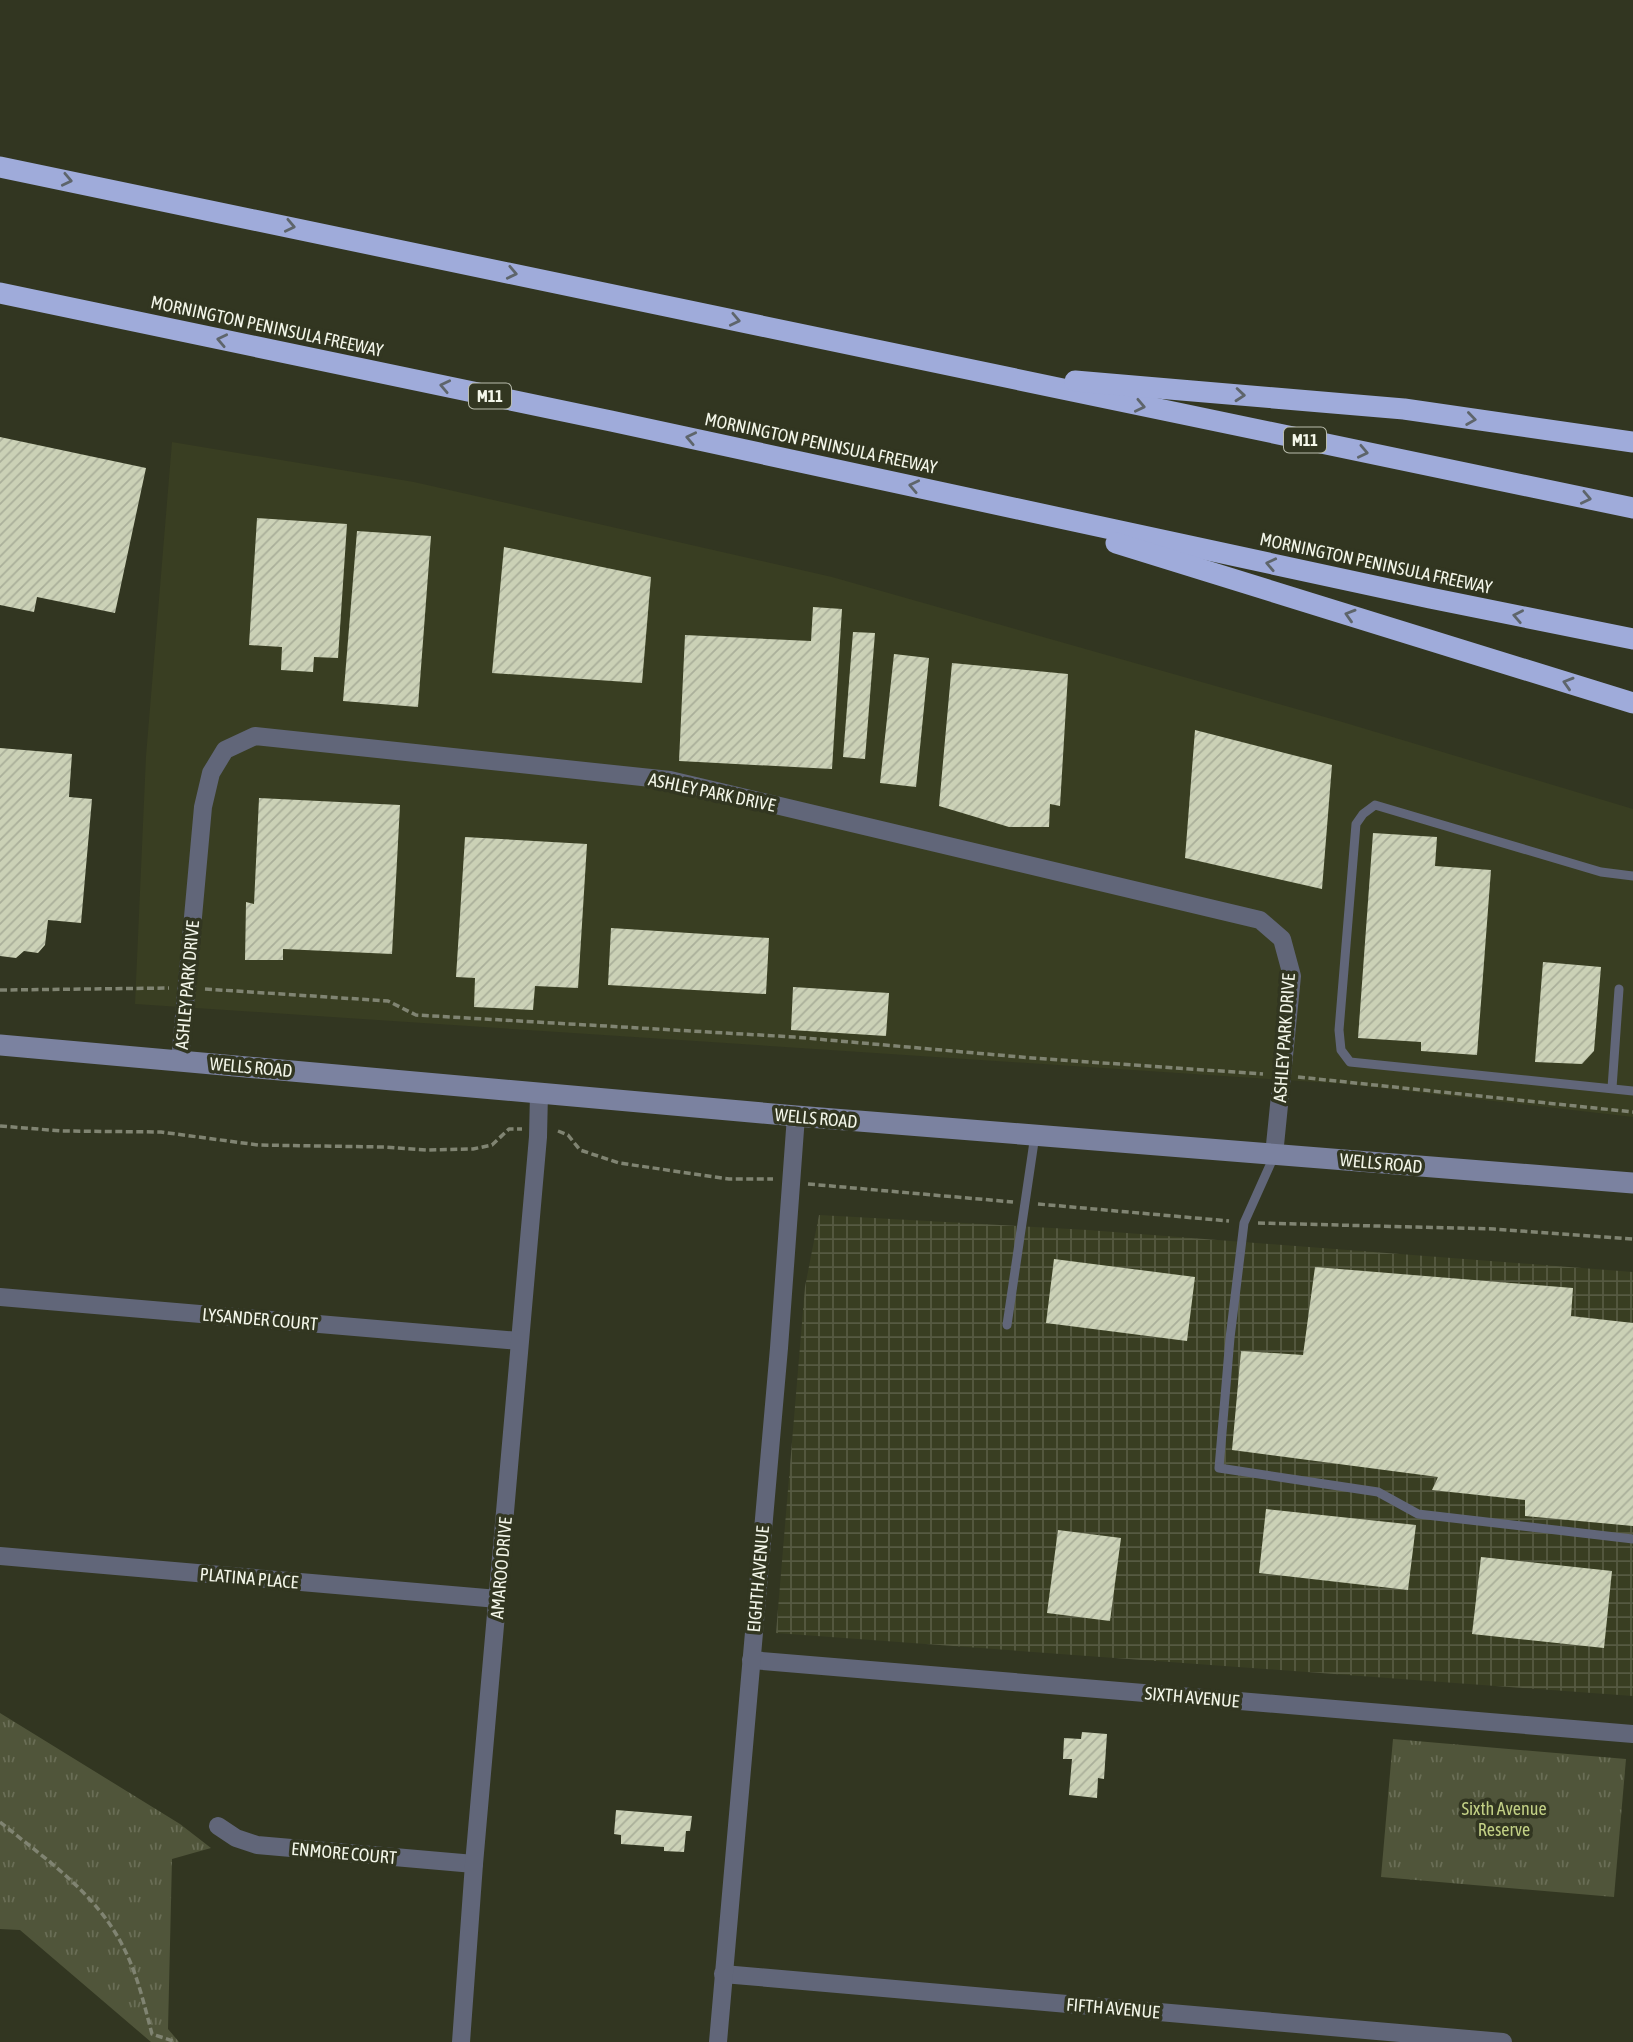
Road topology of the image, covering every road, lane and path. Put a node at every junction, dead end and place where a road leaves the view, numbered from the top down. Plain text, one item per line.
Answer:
1 (0, 167) edge
2 (0, 293) edge
3 (977, 372) junction
4 (1633, 442) edge
5 (980, 501) junction
6 (1633, 508) edge
7 (1633, 639) edge
8 (1633, 703) edge
9 (1633, 876) edge
10 (187, 988) junction
11 (1619, 989) dead end
12 (0, 990) edge
13 (0, 1045) edge
14 (180, 1060) junction
15 (1282, 1076) junction
16 (1612, 1088) junction
17 (1633, 1091) edge
18 (539, 1093) junction
19 (1633, 1112) edge
20 (796, 1116) junction
21 (0, 1126) edge
22 (538, 1128) junction
23 (1035, 1135) junction
24 (1274, 1155) junction
25 (792, 1183) junction
26 (1633, 1183) edge
27 (1025, 1203) junction
28 (1244, 1223) junction
29 (1633, 1239) edge
30 (0, 1297) edge
31 (1007, 1325) dead end
32 (519, 1341) junction
33 (1633, 1539) edge
34 (0, 1556) edge
35 (498, 1599) junction
36 (751, 1660) junction
37 (1633, 1734) edge
38 (0, 1822) edge
39 (218, 1826) dead end
40 (474, 1864) junction
41 (723, 1974) junction
42 (176, 2042) edge
43 (461, 2042) edge
44 (718, 2042) edge
45 (1503, 2042) edge

1 -> 3 highway, M11
5 -> 2 highway, MORNINGTON PENINSULA FREEWAY / M11
3 -> 4 highway
3 -> 6 highway, M11
7 -> 5 highway, MORNINGTON PENINSULA FREEWAY / M11
8 -> 5 highway
9 - 16 lane
10 - 12 path
10 - 14 street, ASHLEY PARK DRIVE
10 - 15 path
10 - 15 street, ASHLEY PARK DRIVE
11 - 16 lane
13 - 14 main road, WELLS ROAD
14 - 18 main road, WELLS ROAD
15 - 19 path
15 - 24 street, ASHLEY PARK DRIVE
16 - 17 lane
18 - 20 main road, WELLS ROAD
18 - 22 street, AMAROO DRIVE
20 - 23 main road, WELLS ROAD
20 - 25 street, EIGHTH AVENUE
21 - 22 path
22 - 25 path
22 - 32 street, AMAROO DRIVE
23 - 24 main road, WELLS ROAD
23 - 27 lane
24 - 26 main road, WELLS ROAD
24 - 28 lane
25 - 27 path
25 - 36 street, EIGHTH AVENUE
27 - 28 path
27 - 31 lane
28 - 29 path
28 - 33 lane
30 - 32 street, LYSANDER COURT
32 - 35 street, AMAROO DRIVE
34 - 35 street, PLATINA PLACE
35 - 40 street, AMAROO DRIVE
36 - 37 street, SIXTH AVENUE
36 - 41 street, EIGHTH AVENUE
38 - 42 path
39 - 40 street, ENMORE COURT
40 - 43 street, AMAROO DRIVE
41 - 44 street, EIGHTH AVENUE
41 - 45 street, FIFTH AVENUE

